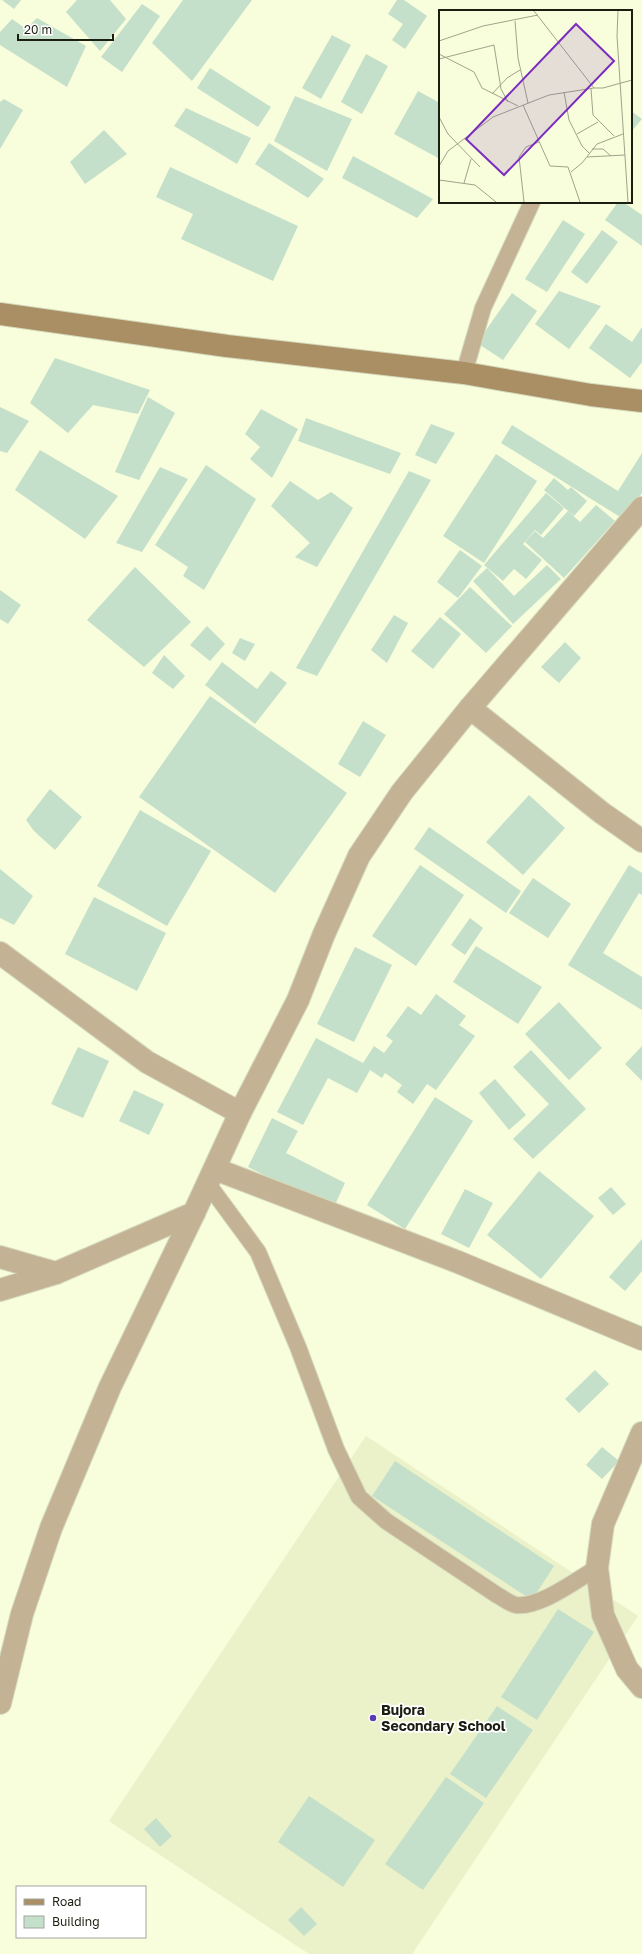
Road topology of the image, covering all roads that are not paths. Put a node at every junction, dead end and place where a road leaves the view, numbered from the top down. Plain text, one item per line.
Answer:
1 (532, 203) edge
2 (0, 314) edge
3 (464, 372) junction
4 (642, 401) edge
5 (642, 508) edge
6 (470, 708) junction
7 (642, 841) edge
8 (0, 953) edge
9 (240, 1113) junction
10 (212, 1176) junction
11 (194, 1213) junction
12 (0, 1257) edge
13 (56, 1273) junction
14 (0, 1290) edge
15 (642, 1339) edge
16 (642, 1433) edge
17 (597, 1568) junction
18 (642, 1687) edge
19 (0, 1703) edge

1 - 3 lane
2 - 3 street
3 - 4 street
5 - 6 street
6 - 7 street
6 - 9 street
8 - 9 street
9 - 10 street
10 - 11 street
10 - 15 street
10 - 17 lane
11 - 13 street
11 - 19 street
12 - 13 street
13 - 14 street
16 - 17 street
17 - 18 street

